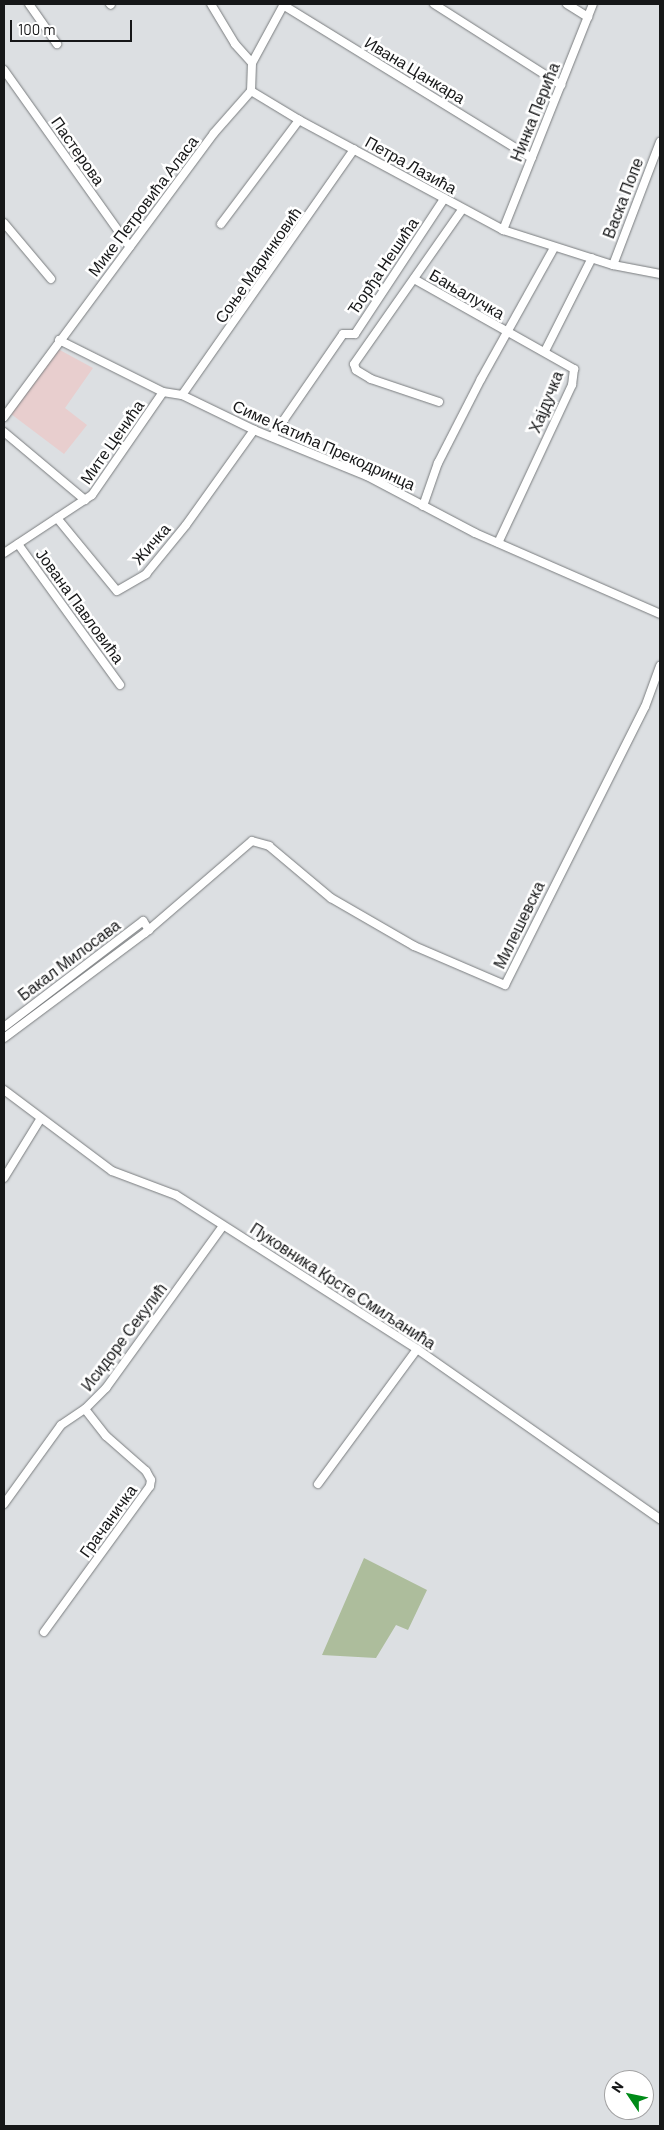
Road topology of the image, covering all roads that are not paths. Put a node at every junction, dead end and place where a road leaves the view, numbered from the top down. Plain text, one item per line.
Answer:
1 (29, 4) edge
2 (212, 4) edge
3 (283, 4) edge
4 (434, 4) edge
5 (567, 4) edge
6 (594, 4) edge
7 (588, 17) junction
8 (56, 44) dead end
9 (252, 63) junction
10 (4, 70) edge
11 (561, 85) junction
12 (251, 91) junction
13 (298, 120) junction
14 (660, 142) edge
15 (354, 149) junction
16 (532, 158) junction
17 (444, 199) junction
18 (462, 210) junction
19 (4, 223) edge
20 (221, 224) dead end
21 (503, 230) junction
22 (130, 247) junction
23 (554, 248) junction
24 (592, 258) junction
25 (613, 265) junction
26 (660, 274) edge
27 (51, 279) dead end
28 (414, 279) junction
29 (506, 333) junction
30 (59, 340) junction
31 (546, 351) junction
32 (163, 392) junction
33 (182, 395) junction
34 (439, 402) dead end
35 (4, 417) edge
36 (254, 430) junction
37 (4, 432) edge
38 (272, 437) junction
39 (85, 500) junction
40 (423, 506) junction
41 (57, 518) junction
42 (498, 543) junction
43 (18, 544) junction
44 (4, 553) edge
45 (660, 614) edge
46 (660, 666) edge
47 (120, 685) dead end
48 (252, 841) joint
49 (149, 930) junction
50 (4, 1027) edge
51 (4, 1038) edge
52 (4, 1090) edge
53 (41, 1118) junction
54 (4, 1178) edge
55 (223, 1226) junction
56 (417, 1349) junction
57 (85, 1410) junction
58 (318, 1484) dead end
59 (4, 1504) edge
60 (660, 1519) edge
61 (44, 1632) dead end

1 - 8 street
2 - 9 street
3 - 9 street
3 - 16 street, Ивана Цанкара
4 - 11 street
5 - 7 street
6 - 7 street, Нинка Перића
7 - 11 street, Нинка Перића
9 - 12 street
10 - 22 street, Пастерова
11 - 16 street, Нинка Перића
12 - 13 street, Петра Лазића
12 - 22 street, Мике Петровића Аласа
13 - 15 street, Петра Лазића
13 - 20 street
14 - 25 street, Васка Попе
15 - 17 street, Петра Лазића
15 - 33 street, Соње Маринковић
16 - 21 street, Нинка Перића
17 - 18 street, Петра Лазића
17 - 38 street, Ђорђа Нешића
18 - 21 street, Петра Лазића
18 - 28 street
19 - 27 street
21 - 23 street, Петра Лазића
22 - 30 street, Мике Петровића Аласа
23 - 24 street, Петра Лазића
23 - 29 street
24 - 25 street, Петра Лазића
24 - 31 street, Хајдучка
25 - 26 street, Петра Лазића
28 - 29 street, Бањалучка
28 - 34 street
29 - 31 street, Бањалучка
29 - 40 street
30 - 32 street, Симе Катића Прекодринца
30 - 35 street, Мике Петровића Аласа
31 - 42 street, Хајдучка
32 - 33 street, Симе Катића Прекодринца
32 - 39 street, Мите Ценића
33 - 36 street, Симе Катића Прекодринца
36 - 38 street, Симе Катића Прекодринца
36 - 41 street, Жичка
37 - 39 street
38 - 40 street, Симе Катића Прекодринца
39 - 41 street, Мите Ценића
40 - 42 street, Симе Катића Прекодринца
41 - 43 street, Мите Ценића
42 - 45 street, Симе Катића Прекодринца
43 - 44 street, Мите Ценића
43 - 47 street, Јована Павловића
46 - 48 street, Милешевска
48 - 49 street, Бакал Милосава
49 - 50 street, Бакал Милосава
49 - 51 street, Бакал Милосава
52 - 53 street, Пуковника Крсте Смиљанића
53 - 54 street
53 - 55 street, Пуковника Крсте Смиљанића
55 - 56 street, Пуковника Крсте Смиљанића
55 - 57 street, Исидоре Секулић
56 - 58 street
56 - 60 street, Пуковника Крсте Смиљанића
57 - 59 street, Исидоре Секулић
57 - 61 street, Грачаничка

